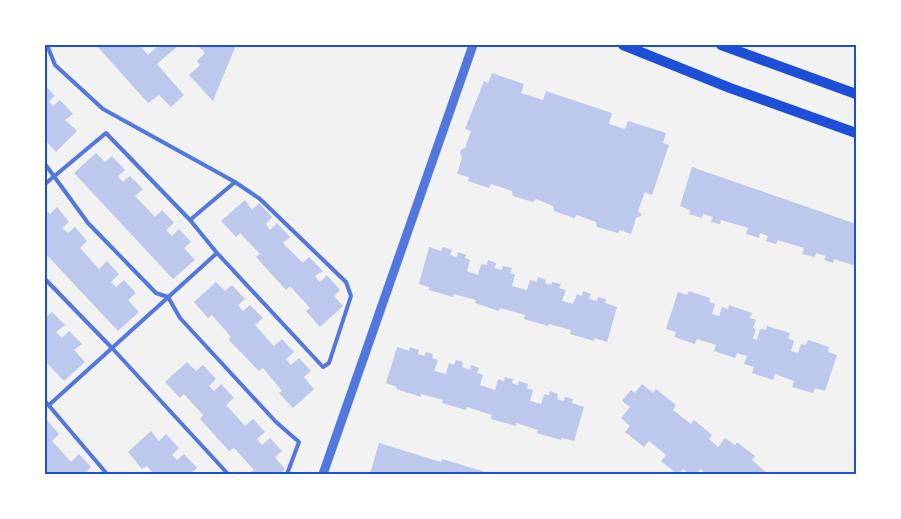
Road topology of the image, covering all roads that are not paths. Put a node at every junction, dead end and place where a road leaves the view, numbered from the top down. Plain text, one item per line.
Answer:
1 (47, 45) edge
2 (473, 45) edge
3 (623, 45) edge
4 (721, 45) edge
5 (856, 94) edge
6 (856, 133) edge
7 (45, 164) edge
8 (55, 176) junction
9 (235, 182) junction
10 (45, 184) edge
11 (190, 220) junction
12 (217, 253) junction
13 (45, 279) edge
14 (168, 297) junction
15 (112, 348) junction
16 (45, 401) edge
17 (49, 405) junction
18 (107, 474) edge
19 (228, 474) edge
20 (287, 474) edge
21 (323, 474) edge

1 - 9 lane
2 - 21 street
3 - 6 main road
4 - 5 main road
7 - 8 lane
8 - 10 lane
8 - 11 lane
8 - 14 lane
9 - 11 lane
9 - 12 lane
11 - 12 lane
12 - 14 lane
13 - 15 lane
14 - 15 lane
14 - 20 lane
15 - 17 lane
15 - 19 lane
16 - 17 lane
17 - 18 lane

